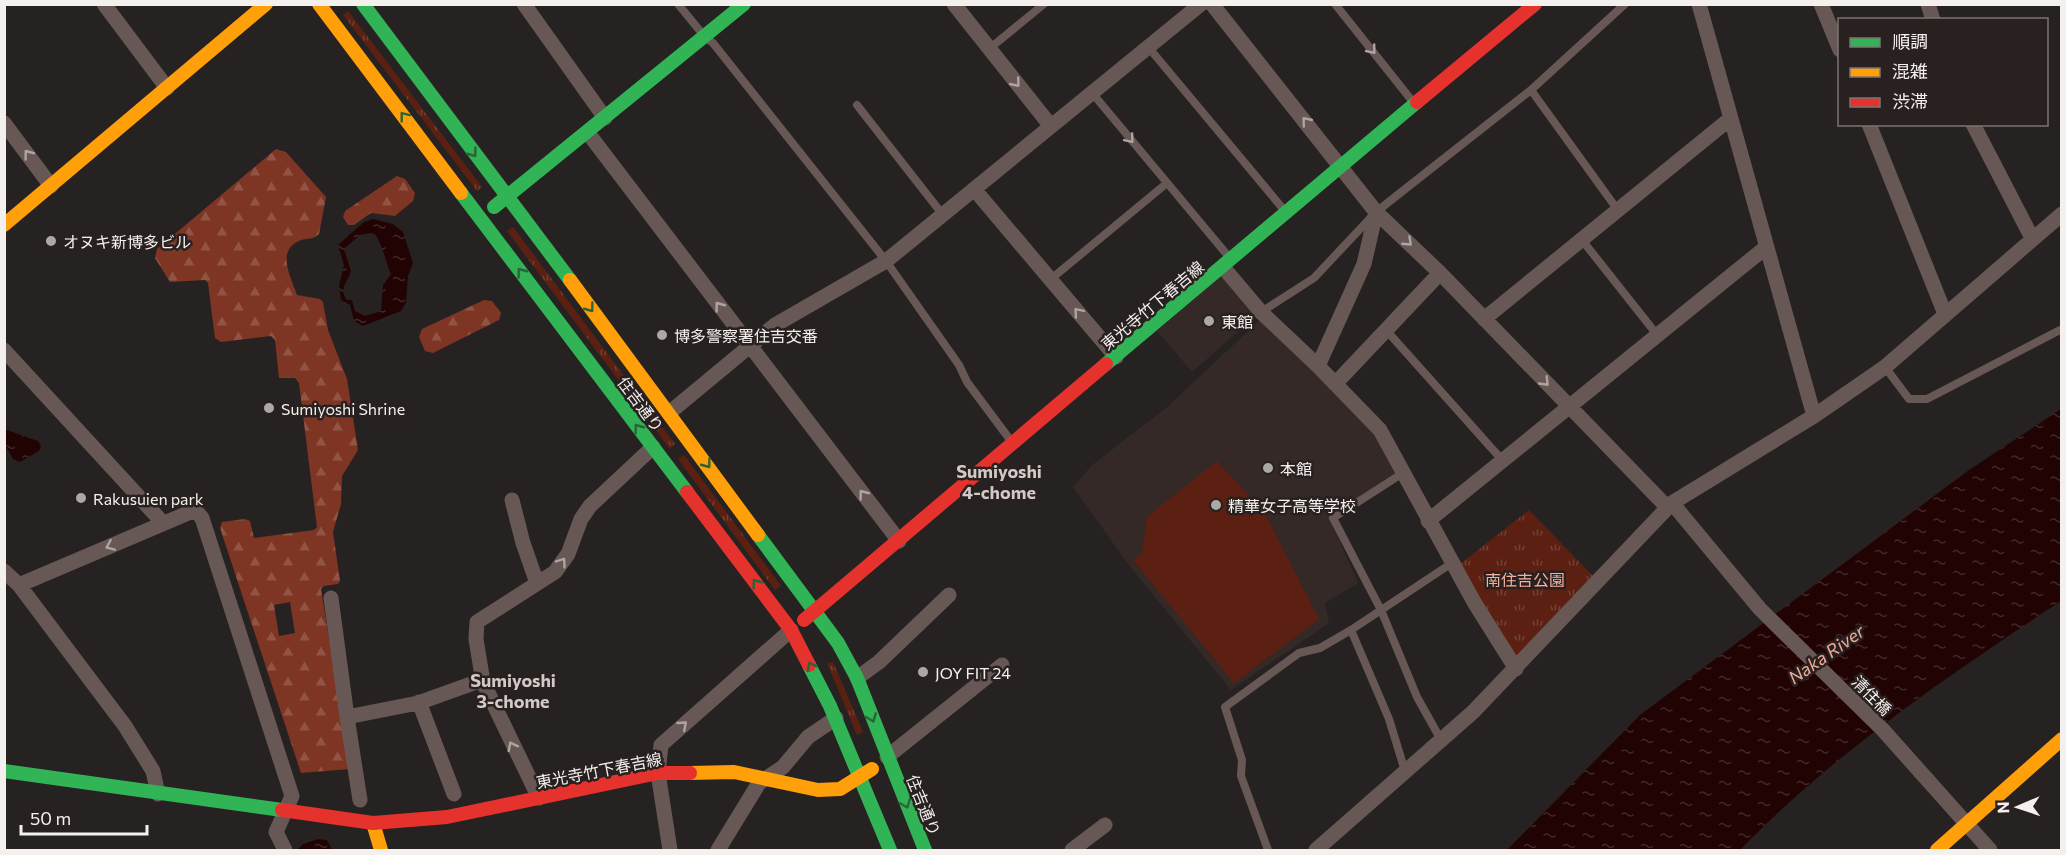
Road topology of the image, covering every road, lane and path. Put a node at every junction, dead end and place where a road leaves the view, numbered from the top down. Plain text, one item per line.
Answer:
1 (104, 4) edge
2 (266, 4) edge
3 (319, 4) edge
4 (363, 4) edge
5 (524, 4) edge
6 (678, 4) edge
7 (744, 4) edge
8 (954, 4) edge
9 (1044, 4) edge
10 (1201, 4) edge
11 (1212, 4) edge
12 (1335, 4) edge
13 (1535, 4) edge
14 (1625, 4) edge
15 (1699, 4) edge
16 (1821, 4) edge
17 (705, 37) junction
18 (1838, 47) edge
19 (1149, 48) junction
20 (990, 49) junction
21 (167, 88) junction
22 (1531, 90) junction
23 (1093, 94) junction
24 (856, 105) dead end
25 (1415, 105) junction
26 (605, 118) junction
27 (1731, 118) junction
28 (4, 123) edge
29 (1050, 125) junction
30 (1870, 126) edge
31 (1974, 126) edge
32 (588, 133) junction
33 (1342, 167) junction
34 (1167, 183) junction
35 (51, 186) junction
36 (974, 189) junction
37 (506, 197) junction
38 (1617, 209) junction
39 (1285, 212) junction
40 (1376, 212) junction
41 (2061, 214) edge
42 (943, 215) junction
43 (482, 217) junction
44 (4, 225) edge
45 (2032, 238) junction
46 (1582, 240) junction
47 (1765, 248) junction
48 (886, 261) junction
49 (1227, 263) junction
50 (1440, 273) junction
51 (1051, 279) junction
52 (1261, 312) junction
53 (1945, 314) junction
54 (1484, 319) junction
55 (2061, 329) edge
56 (1386, 330) junction
57 (1658, 336) junction
58 (751, 347) junction
59 (5, 351) edge
60 (1116, 357) junction
61 (1318, 366) junction
62 (1885, 367) junction
63 (1335, 384) junction
64 (1570, 408) junction
65 (669, 413) junction
66 (1814, 416) junction
67 (1013, 444) junction
68 (653, 447) junction
69 (1503, 461) junction
70 (1403, 473) junction
71 (512, 500) dead end
72 (1669, 505) junction
73 (1428, 520) junction
74 (164, 523) junction
75 (899, 541) junction
76 (1452, 563) junction
77 (4, 571) edge
78 (537, 583) junction
79 (19, 585) junction
80 (949, 595) dead end
81 (331, 598) dead end
82 (1381, 610) junction
83 (816, 611) junction
84 (791, 630) junction
85 (1351, 630) junction
86 (1002, 665) dead end
87 (1516, 669) junction
88 (857, 678) junction
89 (483, 680) junction
90 (419, 702) junction
91 (347, 717) junction
92 (836, 718) junction
93 (2061, 739) edge
94 (1442, 741) junction
95 (887, 756) junction
96 (4, 771) edge
97 (1406, 772) junction
98 (658, 773) junction
99 (766, 777) junction
100 (861, 777) junction
101 (158, 794) junction
102 (454, 794) dead end
103 (539, 798) junction
104 (360, 800) dead end
105 (285, 812) junction
106 (373, 823) junction
107 (1966, 824) junction
108 (1105, 825) dead end
109 (280, 849) edge
110 (381, 850) edge
111 (669, 850) edge
112 (718, 850) edge
113 (890, 850) edge
114 (925, 850) edge
115 (1072, 850) edge
116 (1268, 850) edge
117 (1316, 850) edge
118 (1936, 850) edge
119 (1990, 850) edge

1 - 21 street
2 - 21 street
43 -> 3 street, 住吉通り
4 -> 37 street, 住吉通り
5 - 26 street
6 - 17 lane
7 - 17 street
8 - 20 street
9 - 20 lane
10 - 19 street
33 -> 11 street, 清住橋
12 -> 25 lane
13 - 25 street, 東光寺竹下春吉線
14 - 22 lane
15 - 27 street
16 - 18 street
17 - 26 street
17 - 48 lane
19 - 23 street
19 - 39 lane
20 -> 29 street
21 - 35 street
22 - 38 lane
22 - 40 lane
23 - 29 street
23 -> 34 lane
24 - 42 lane
25 - 33 street, 東光寺竹下春吉線
26 - 32 street
27 - 38 street
27 - 47 street
35 -> 28 street
29 - 36 street
30 - 53 street
31 - 45 street
32 - 37 street
58 -> 32 street
33 - 39 street, 東光寺竹下春吉線
33 - 40 street, 清住橋
34 - 49 lane
34 - 51 lane
35 - 44 street
36 - 42 street
36 - 51 street
37 - 43 street
37 -> 65 street, 住吉通り
38 - 46 street
39 - 49 street, 東光寺竹下春吉線
40 -> 50 street, 清住橋
40 - 52 lane
40 - 61 street
41 - 45 street
42 - 48 street
68 -> 43 street, 住吉通り
45 - 53 street
46 - 54 street
46 - 57 lane
47 - 57 street
47 - 66 street
48 - 58 street
48 - 67 lane
49 - 52 street
49 - 60 street, 東光寺竹下春吉線
50 - 54 street, 清住橋
50 - 56 street
60 -> 51 street
52 - 61 street
53 - 62 street
54 -> 64 street, 清住橋
55 - 62 lane
56 - 63 street
56 - 69 lane
57 - 64 street
58 - 65 street
75 -> 58 street
59 - 74 street
60 - 67 street, 東光寺竹下春吉線
61 - 63 street
62 - 66 street
63 - 70 street
64 - 69 street
64 - 72 street, 清住橋
65 -> 83 street, 住吉通り
66 - 72 street
67 - 75 street, 東光寺竹下春吉線
78 -> 68 street
84 -> 68 street, 住吉通り
69 - 73 street
70 - 73 street
70 - 82 lane
71 - 78 street
72 - 87 street
72 - 107 street, 清住橋
73 - 76 street
74 -> 79 street
74 - 105 street
75 - 83 street, 東光寺竹下春吉線
76 - 82 lane
76 - 87 street
77 - 79 street
78 - 89 street
79 - 101 street
80 - 88 street
81 - 91 street
82 - 85 lane
82 - 94 lane
83 - 84 street, 東光寺竹下春吉線
83 - 88 street, 住吉通り
92 -> 84 street, 住吉通り
98 -> 84 street
85 - 97 lane
85 - 116 lane
86 - 95 street
87 - 94 street
88 -> 95 street, 住吉通り
89 - 90 street
103 -> 89 street
90 - 91 street
90 - 102 street
91 - 104 street
92 - 99 street
92 - 100 street, 住吉通り
93 - 107 street
94 - 97 street
95 - 100 street, 東光寺竹下春吉線
95 -> 114 street, 住吉通り
96 - 101 street, 東光寺竹下春吉線
97 - 117 street
98 - 99 street, 東光寺竹下春吉線
98 - 103 street, 東光寺竹下春吉線
98 - 111 street
99 - 100 street, 東光寺竹下春吉線
99 - 112 street
100 - 113 street, 住吉通り
101 - 105 street, 東光寺竹下春吉線
103 - 106 street, 東光寺竹下春吉線
105 - 106 street, 東光寺竹下春吉線
105 - 109 street
106 - 110 street
107 - 118 street
107 - 119 street, 清住橋
108 - 115 street

